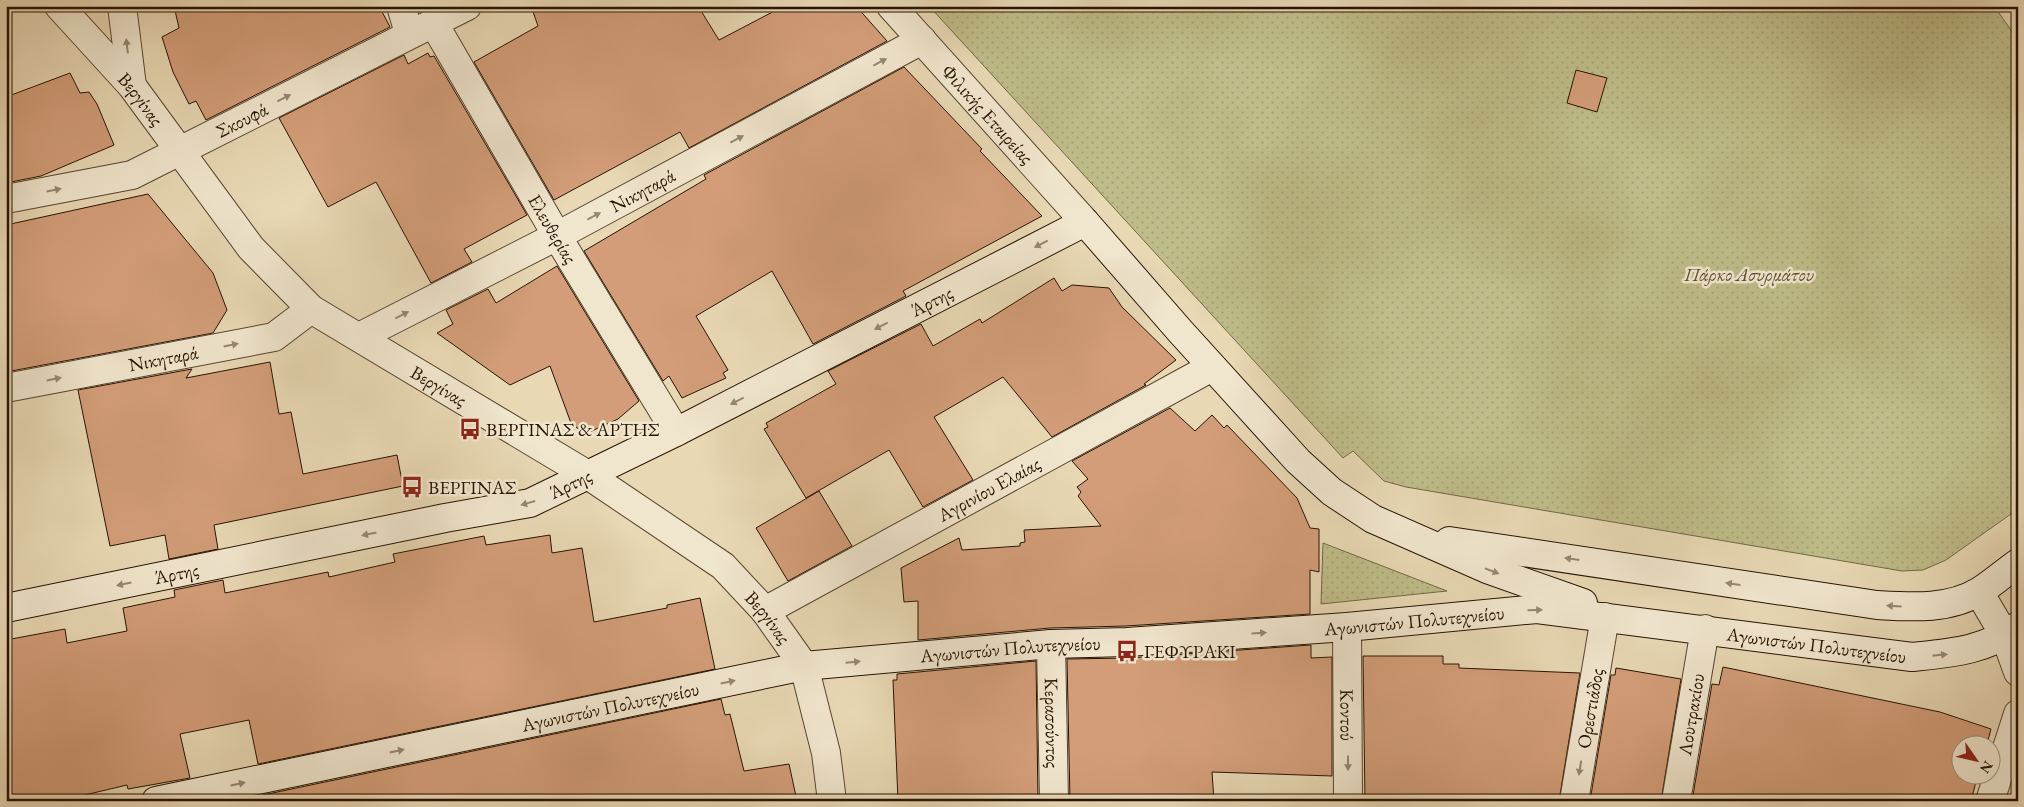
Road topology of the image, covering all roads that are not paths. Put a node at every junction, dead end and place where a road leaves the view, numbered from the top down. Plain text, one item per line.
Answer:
1 (59, 6) edge
2 (122, 6) edge
3 (402, 6) edge
4 (466, 6) edge
5 (891, 6) edge
6 (421, 28) junction
7 (922, 40) junction
8 (132, 86) junction
9 (178, 152) junction
10 (6, 199) edge
11 (1085, 222) junction
12 (556, 236) junction
13 (311, 308) junction
14 (359, 337) junction
15 (1212, 367) junction
16 (6, 388) edge
17 (676, 432) junction
18 (588, 475) junction
19 (1416, 537) junction
20 (2018, 563) edge
21 (1979, 592) junction
22 (6, 608) edge
23 (765, 610) junction
24 (1605, 617) junction
25 (1644, 622) junction
26 (1348, 627) junction
27 (1705, 629) junction
28 (2012, 631) edge
29 (1051, 644) junction
30 (804, 666) junction
31 (2018, 672) edge
32 (2018, 714) edge
33 (156, 801) edge
34 (832, 801) edge
35 (1054, 801) edge
36 (1348, 801) edge
37 (1574, 801) edge
38 (1676, 801) edge
39 (1990, 801) edge

1 - 8 street, Βεργίνας
8 -> 2 street
3 - 6 street, Ελευθερίας
4 - 6 street, Σκουφά
5 - 7 street, Φιλικής Εταιρείας
9 -> 6 street, Σκουφά
6 - 12 street, Ελευθερίας
7 - 11 street, Φιλικής Εταιρείας
12 -> 7 street, Νικηταρά
8 - 9 street, Βεργίνας
10 -> 9 street, Σκουφά
9 - 13 street, Βεργίνας
11 - 15 street, Φιλικής Εταιρείας
11 -> 17 street, Άρτης
14 -> 12 street, Νικηταρά
12 - 17 street, Ελευθερίας
13 - 14 street, Βεργίνας
16 -> 13 street, Νικηταρά
14 - 18 street, Βεργίνας
15 - 19 street, Φιλικής Εταιρείας
15 - 23 street, Αγρινίου Ελαίας
17 - 18 street, Άρτης
18 -> 22 street, Άρτης
18 - 23 street, Βεργίνας
21 -> 19 street
19 -> 25 street
20 - 21 street
21 - 28 street
23 - 30 street, Βεργίνας
24 - 25 street, Αγωνιστών Πολυτεχνείου
26 -> 24 street, Αγωνιστών Πολυτεχνείου
24 -> 37 street, Ορεστιάδος
25 - 27 street, Αγωνιστών Πολυτεχνείου
29 -> 26 street, Αγωνιστών Πολυτεχνείου
26 -> 36 street, Κοντού
27 -> 28 street, Αγωνιστών Πολυτεχνείου
27 - 38 street, Λουτρακίου
28 - 31 street
30 -> 29 street, Αγωνιστών Πολυτεχνείου
29 - 35 street, Κερασούντος
33 -> 30 street, Αγωνιστών Πολυτεχνείου
30 - 34 street, Βεργίνας
32 - 39 street

